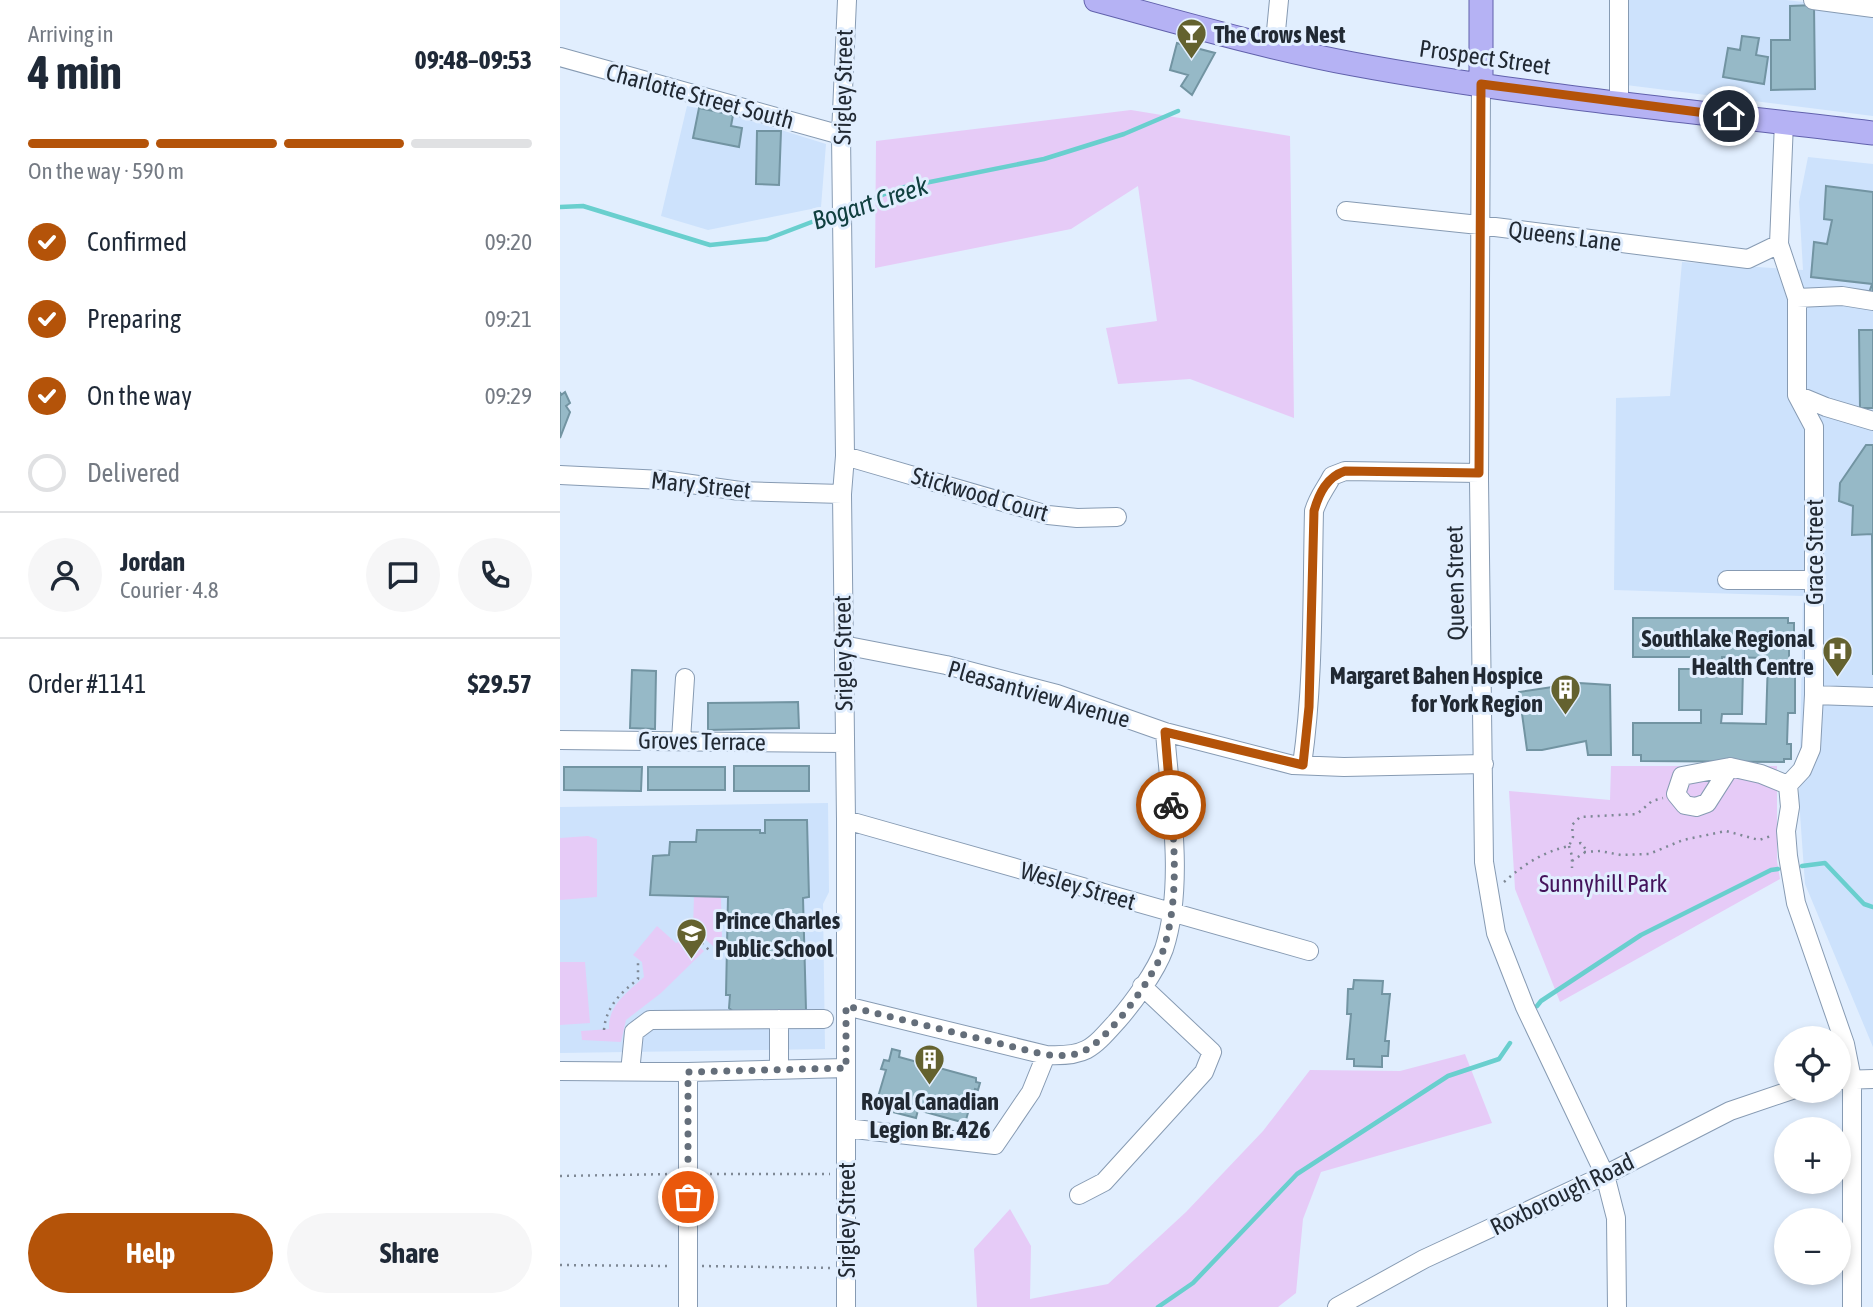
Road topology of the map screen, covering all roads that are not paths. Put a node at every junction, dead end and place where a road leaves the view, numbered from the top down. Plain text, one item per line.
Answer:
1 (847, 0) edge
2 (1096, 0) edge
3 (1279, 0) edge
4 (1480, 0) edge
5 (1619, 0) edge
6 (1813, 0) edge
7 (1873, 8) edge
8 (1271, 46) junction
9 (560, 57) edge
10 (1481, 84) junction
11 (1619, 103) junction
12 (1784, 122) junction
13 (1873, 133) edge
14 (841, 135) junction
15 (1346, 211) dead end
16 (1479, 225) junction
17 (1779, 244) junction
18 (1797, 298) junction
19 (1873, 301) edge
20 (1797, 395) junction
21 (1873, 421) edge
22 (845, 456) junction
23 (1479, 473) junction
24 (560, 475) edge
25 (842, 494) junction
26 (1117, 517) dead end
27 (1727, 580) dead end
28 (1814, 580) junction
29 (843, 645) junction
30 (685, 678) dead end
31 (1814, 695) junction
32 (1873, 697) edge
33 (1165, 732) junction
34 (560, 740) edge
35 (681, 740) junction
36 (844, 743) junction
37 (1484, 764) junction
38 (1303, 765) junction
39 (1730, 767) junction
40 (1788, 785) junction
41 (846, 820) junction
42 (1171, 912) junction
43 (1309, 951) dead end
44 (1142, 986) junction
45 (846, 1006) junction
46 (779, 1019) junction
47 (824, 1019) dead end
48 (1838, 1026) edge
49 (1046, 1055) junction
50 (846, 1068) junction
51 (779, 1070) junction
52 (560, 1071) edge
53 (630, 1072) junction
54 (688, 1072) junction
55 (1873, 1079) edge
56 (1851, 1080) edge
57 (1774, 1096) edge
58 (1846, 1103) edge
59 (846, 1128) junction
60 (1605, 1175) junction
61 (1079, 1195) dead end
62 (688, 1307) edge
63 (846, 1307) edge
64 (1337, 1307) edge
65 (1617, 1307) edge
66 (1852, 1307) edge

1 - 14 street, Srigley Street
2 - 8 main road, Prospect Street
3 - 8 street
4 - 10 main road, Queen Street
5 - 11 street
6 - 7 street
8 - 10 main road, Prospect Street
9 - 14 street, Charlotte Street South
10 - 11 main road, Prospect Street
10 - 16 street, Queen Street
11 - 12 main road, Prospect Street
12 - 13 main road, Prospect Street
12 - 17 street, Grace Street
14 - 22 street, Srigley Street
15 - 16 street, Queens Lane
16 - 17 street, Queens Lane
16 - 23 street, Queen Street
17 - 18 street, Grace Street
18 - 19 street
18 - 20 street, Grace Street
20 - 21 street
20 - 28 street, Grace Street
22 - 25 street, Srigley Street
22 - 26 street, Stickwood Court
23 - 37 street, Queen Street
23 - 38 street
24 - 25 street, Mary Street
25 - 29 street, Srigley Street
27 - 28 street
28 - 31 street, Grace Street
29 - 33 street, Pleasantview Avenue
29 - 36 street, Srigley Street
30 - 35 street
31 - 32 street
31 - 40 street, Grace Street
33 - 38 street, Pleasantview Avenue
33 - 42 street
34 - 35 street, Groves Terrace
35 - 36 street, Groves Terrace
36 - 41 street, Srigley Street
37 - 38 street, Pleasantview Avenue
37 - 60 street, Queen Street
39 - 39 street
39 - 40 street
40 - 48 street
41 - 42 street, Wesley Street
41 - 45 street, Srigley Street
42 - 43 street, Wesley Street
42 - 44 street
44 - 49 street
44 - 61 street
45 - 49 street
45 - 50 street, Srigley Street
46 - 47 street
46 - 51 street
46 - 53 street
49 - 59 street
50 - 51 street
50 - 59 street, Srigley Street
51 - 54 street
52 - 53 street
53 - 54 street
54 - 62 street
55 - 56 street
57 - 60 street, Roxborough Road
58 - 66 street
59 - 63 street, Srigley Street
60 - 64 street, Roxborough Road
60 - 65 street, Queen Street

